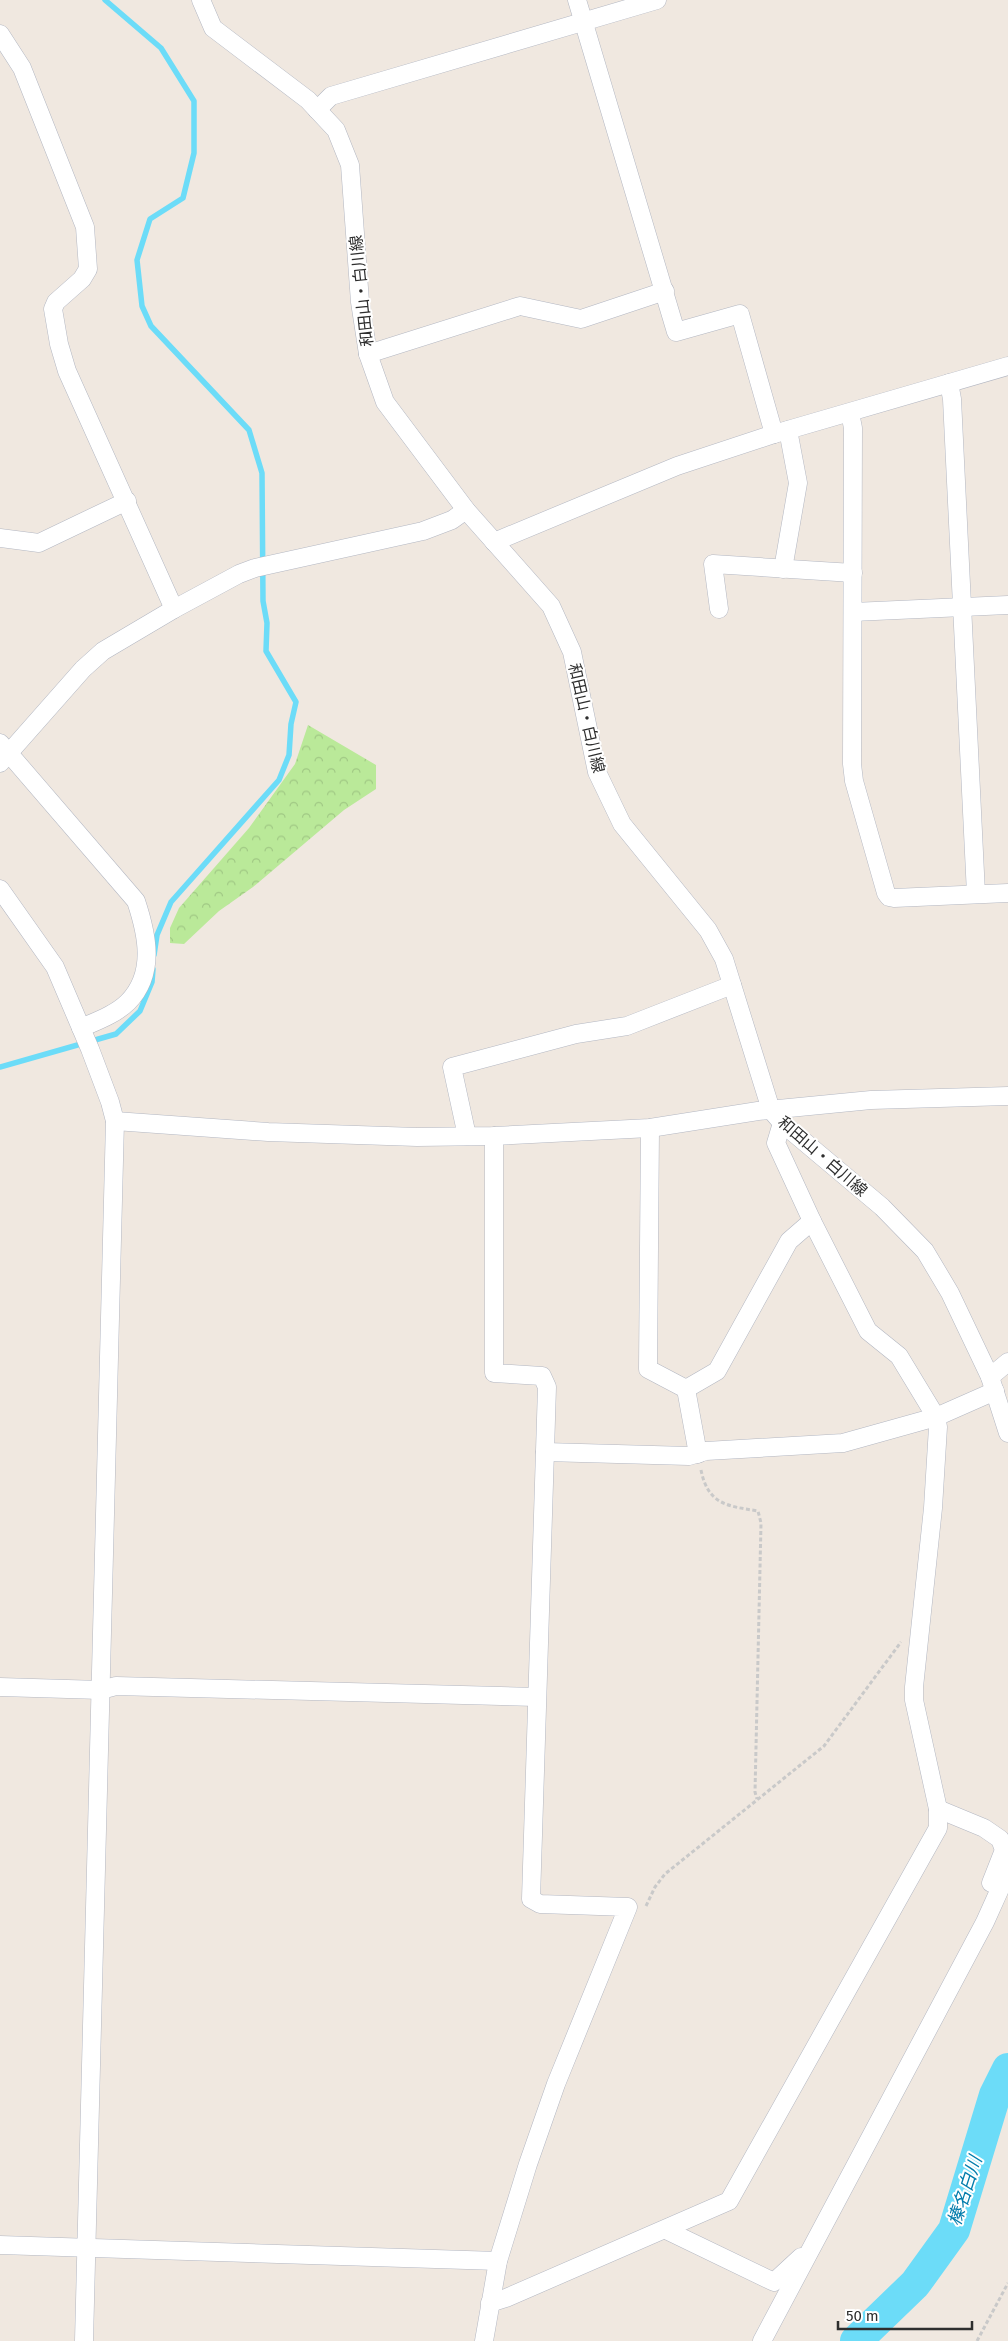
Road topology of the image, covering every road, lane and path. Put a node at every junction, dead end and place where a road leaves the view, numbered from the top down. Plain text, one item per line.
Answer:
1 (201, 0) edge
2 (577, 0) edge
3 (657, 0) edge
4 (584, 22) junction
5 (0, 34) edge
6 (317, 110) junction
7 (665, 292) junction
8 (368, 354) junction
9 (1008, 366) edge
10 (949, 383) junction
11 (850, 413) junction
12 (781, 432) junction
13 (127, 501) junction
14 (466, 510) junction
15 (0, 538) edge
16 (494, 542) junction
17 (783, 569) junction
18 (853, 573) junction
19 (1008, 605) edge
20 (962, 607) junction
21 (174, 609) junction
22 (719, 609) dead end
23 (853, 612) junction
24 (3, 753) edge
25 (0, 889) edge
26 (1008, 893) edge
27 (976, 894) junction
28 (732, 985) junction
29 (82, 1029) junction
30 (1008, 1096) edge
31 (777, 1116) junction
32 (115, 1121) junction
33 (650, 1128) junction
34 (467, 1136) junction
35 (494, 1136) junction
36 (812, 1221) junction
37 (1008, 1362) edge
38 (992, 1384) junction
39 (686, 1389) junction
40 (936, 1417) junction
41 (1008, 1433) edge
42 (545, 1452) junction
43 (698, 1454) junction
44 (922, 1619) junction
45 (0, 1687) edge
46 (101, 1690) junction
47 (536, 1697) junction
48 (757, 1799) junction
49 (938, 1809) junction
50 (1008, 1871) edge
51 (643, 1914) dead end
52 (985, 1922) junction
53 (666, 2230) junction
54 (0, 2245) edge
55 (813, 2246) junction
56 (87, 2247) junction
57 (498, 2261) junction
58 (1008, 2283) edge
59 (490, 2302) junction
60 (84, 2341) edge
61 (484, 2341) edge
62 (762, 2341) edge
63 (977, 2341) edge

1 - 6 street, 和田山・白川線
2 - 4 street
3 - 4 street
4 - 6 street
4 - 7 street
5 - 13 street
6 - 8 street, 和田山・白川線
7 - 8 street
7 - 12 street
8 - 14 street, 和田山・白川線
9 - 10 street
10 - 11 street
10 - 20 street
11 - 12 street
11 - 18 street
12 - 16 street
12 - 17 street
13 - 15 street
13 - 21 street
14 - 16 street, 和田山・白川線
14 - 21 street
16 - 28 street, 和田山・白川線
17 - 18 street
17 - 22 street
18 - 23 street
19 - 20 street
20 - 23 street
20 - 27 street
21 - 24 street
23 - 27 street
24 - 29 street
25 - 29 street
26 - 27 street
28 - 31 street, 和田山・白川線
28 - 34 street
29 - 32 street
30 - 31 street
31 - 33 street
31 - 36 street
31 - 38 street, 和田山・白川線
32 - 34 street
32 - 46 street
33 - 35 street
33 - 39 street
34 - 35 street
35 - 42 street
36 - 39 street
36 - 40 street
37 - 38 street
38 - 40 street
38 - 41 street, 和田山・白川線
39 - 43 street
40 - 43 street
40 - 44 street
42 - 43 street
42 - 47 street
43 - 48 path
44 - 48 path
44 - 49 street
45 - 46 street
46 - 47 street
46 - 56 street
47 - 57 street
48 - 51 path
49 - 52 street
49 - 53 street
50 - 52 street
52 - 55 street
53 - 55 street
53 - 59 street
54 - 56 street
55 - 62 street
56 - 57 street
56 - 60 street
57 - 59 street
58 - 63 path
59 - 61 street

